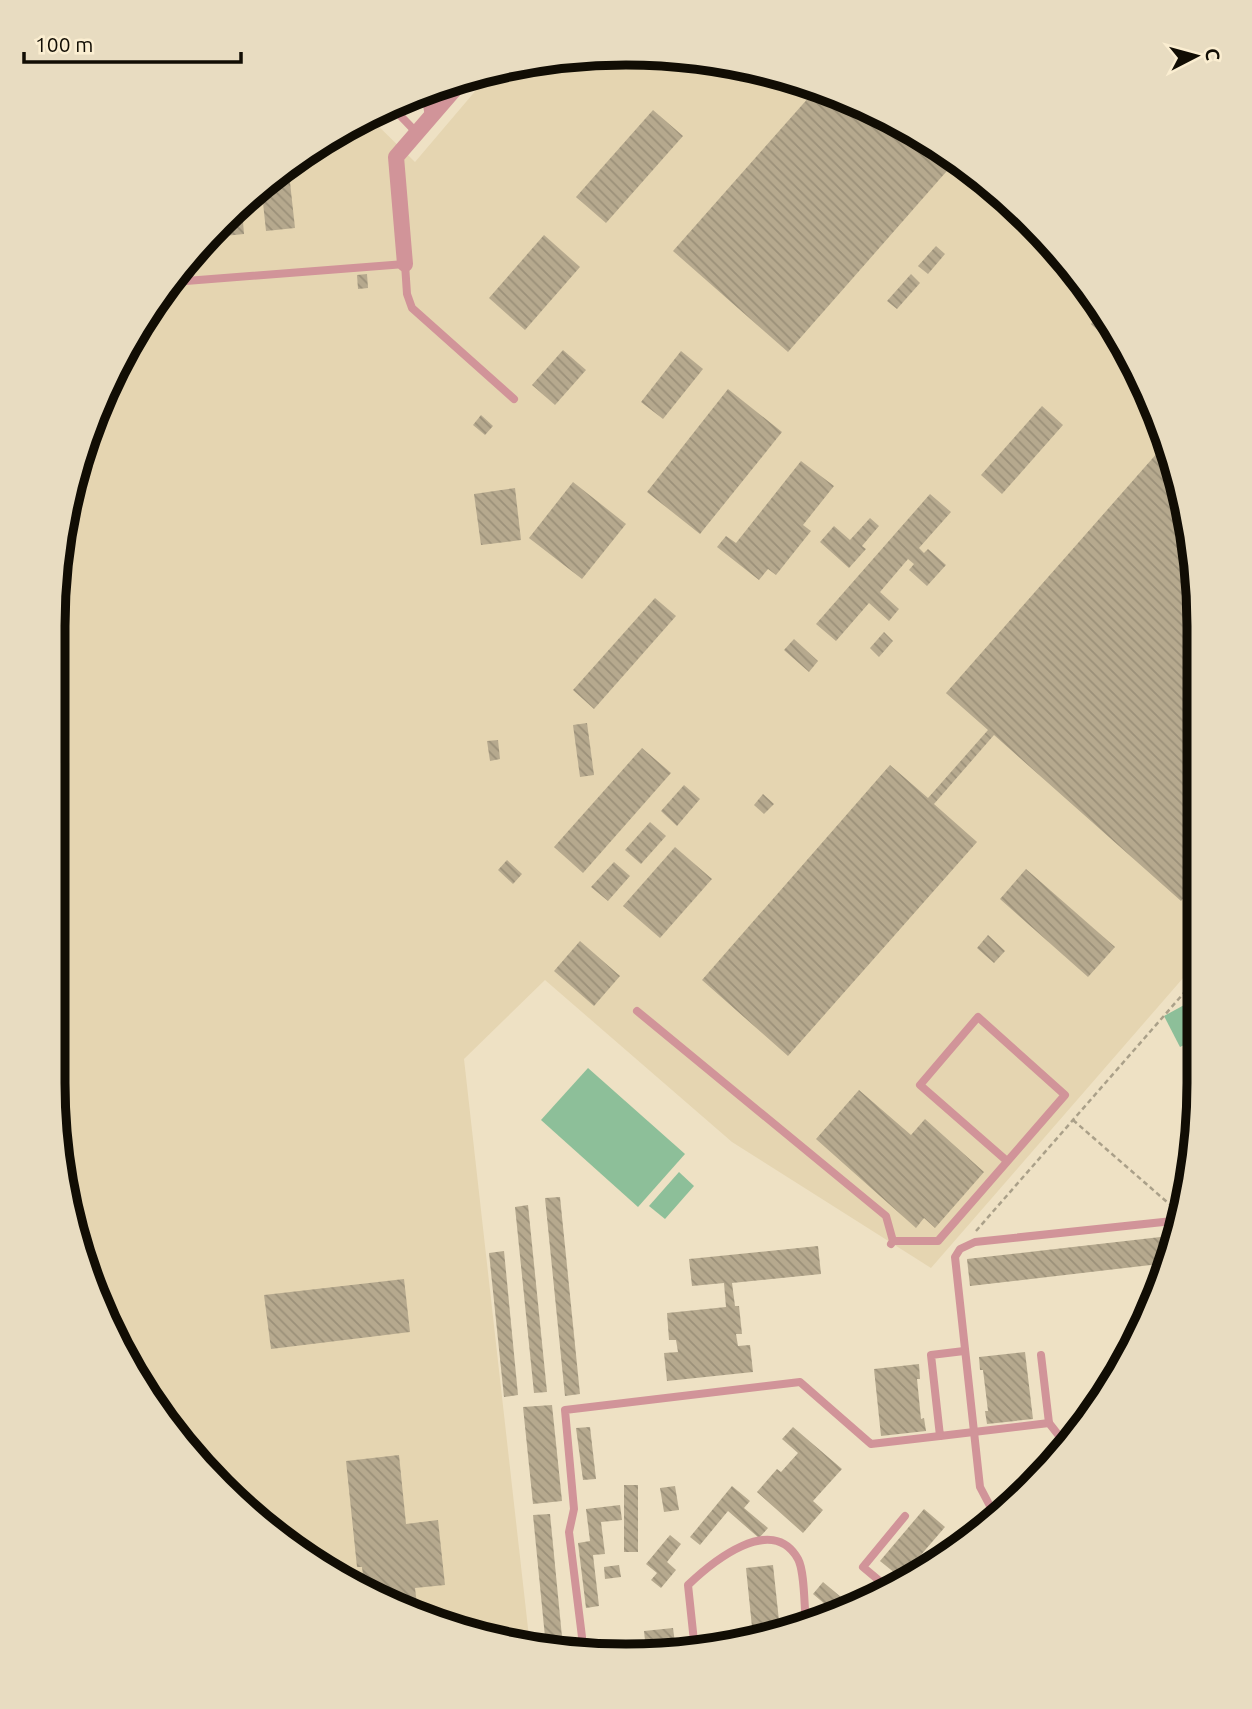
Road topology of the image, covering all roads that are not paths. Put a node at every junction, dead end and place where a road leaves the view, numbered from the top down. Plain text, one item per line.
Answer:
1 (451, 93) edge
2 (427, 102) edge
3 (398, 113) edge
4 (430, 118) junction
5 (417, 133) junction
6 (405, 264) junction
7 (183, 281) edge
8 (514, 399) dead end
9 (637, 1011) dead end
10 (1007, 1161) junction
11 (1170, 1219) edge
12 (964, 1351) junction
13 (1041, 1355) dead end
14 (1049, 1423) junction
15 (974, 1432) junction
16 (940, 1436) junction
17 (1061, 1437) edge
18 (992, 1508) edge
19 (905, 1516) dead end
20 (881, 1582) edge
21 (805, 1614) edge
22 (582, 1637) dead end
23 (694, 1640) edge

1 - 4 street
2 - 4 lane
3 - 5 lane
4 - 5 street
5 - 6 street
6 - 7 lane
6 - 8 lane
9 - 10 lane
10 - 10 lane
11 - 12 lane
12 - 15 lane
12 - 16 lane
13 - 14 lane
14 - 15 lane
14 - 17 lane
15 - 16 lane
15 - 18 lane
16 - 22 lane
19 - 20 lane
21 - 23 lane

